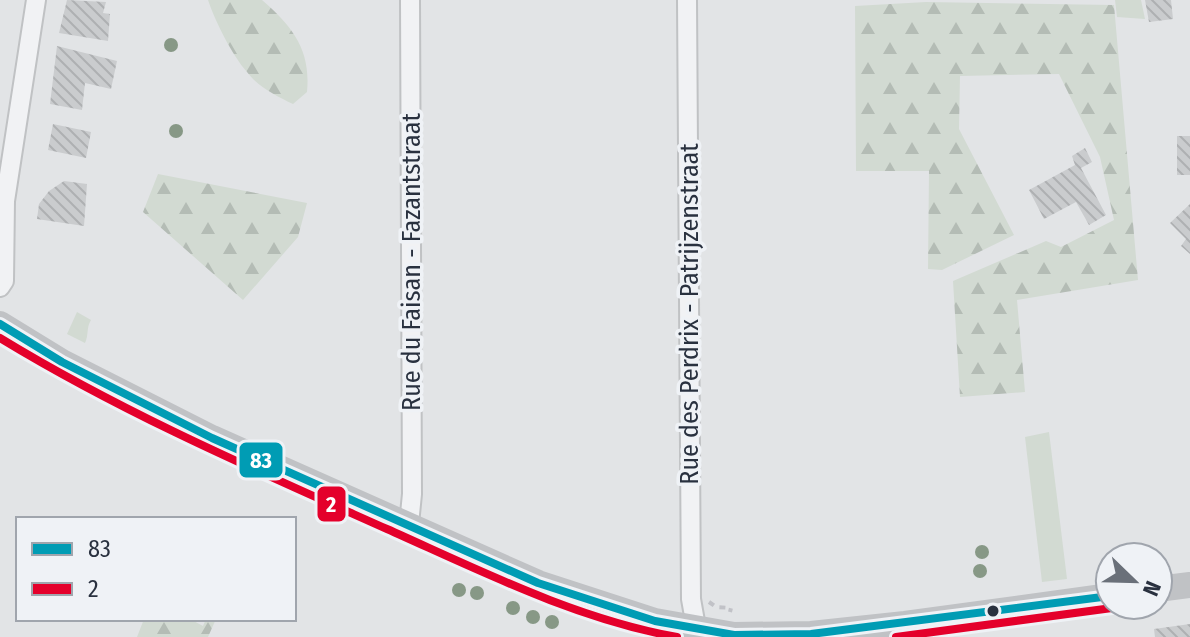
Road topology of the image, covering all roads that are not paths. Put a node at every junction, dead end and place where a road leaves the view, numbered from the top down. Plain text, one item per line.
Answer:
1 (36, 0) edge
2 (410, 0) edge
3 (687, 0) edge
4 (0, 287) edge
5 (3, 334) edge
6 (409, 524) junction
7 (1094, 598) edge
8 (696, 634) edge

1 - 4 street
2 - 6 street, Rue du Faisan - Fazantstraat
3 - 8 street, Rue des Perdrix - Patrijzenstraat
5 - 6 main road
6 - 8 main road
7 - 8 main road

